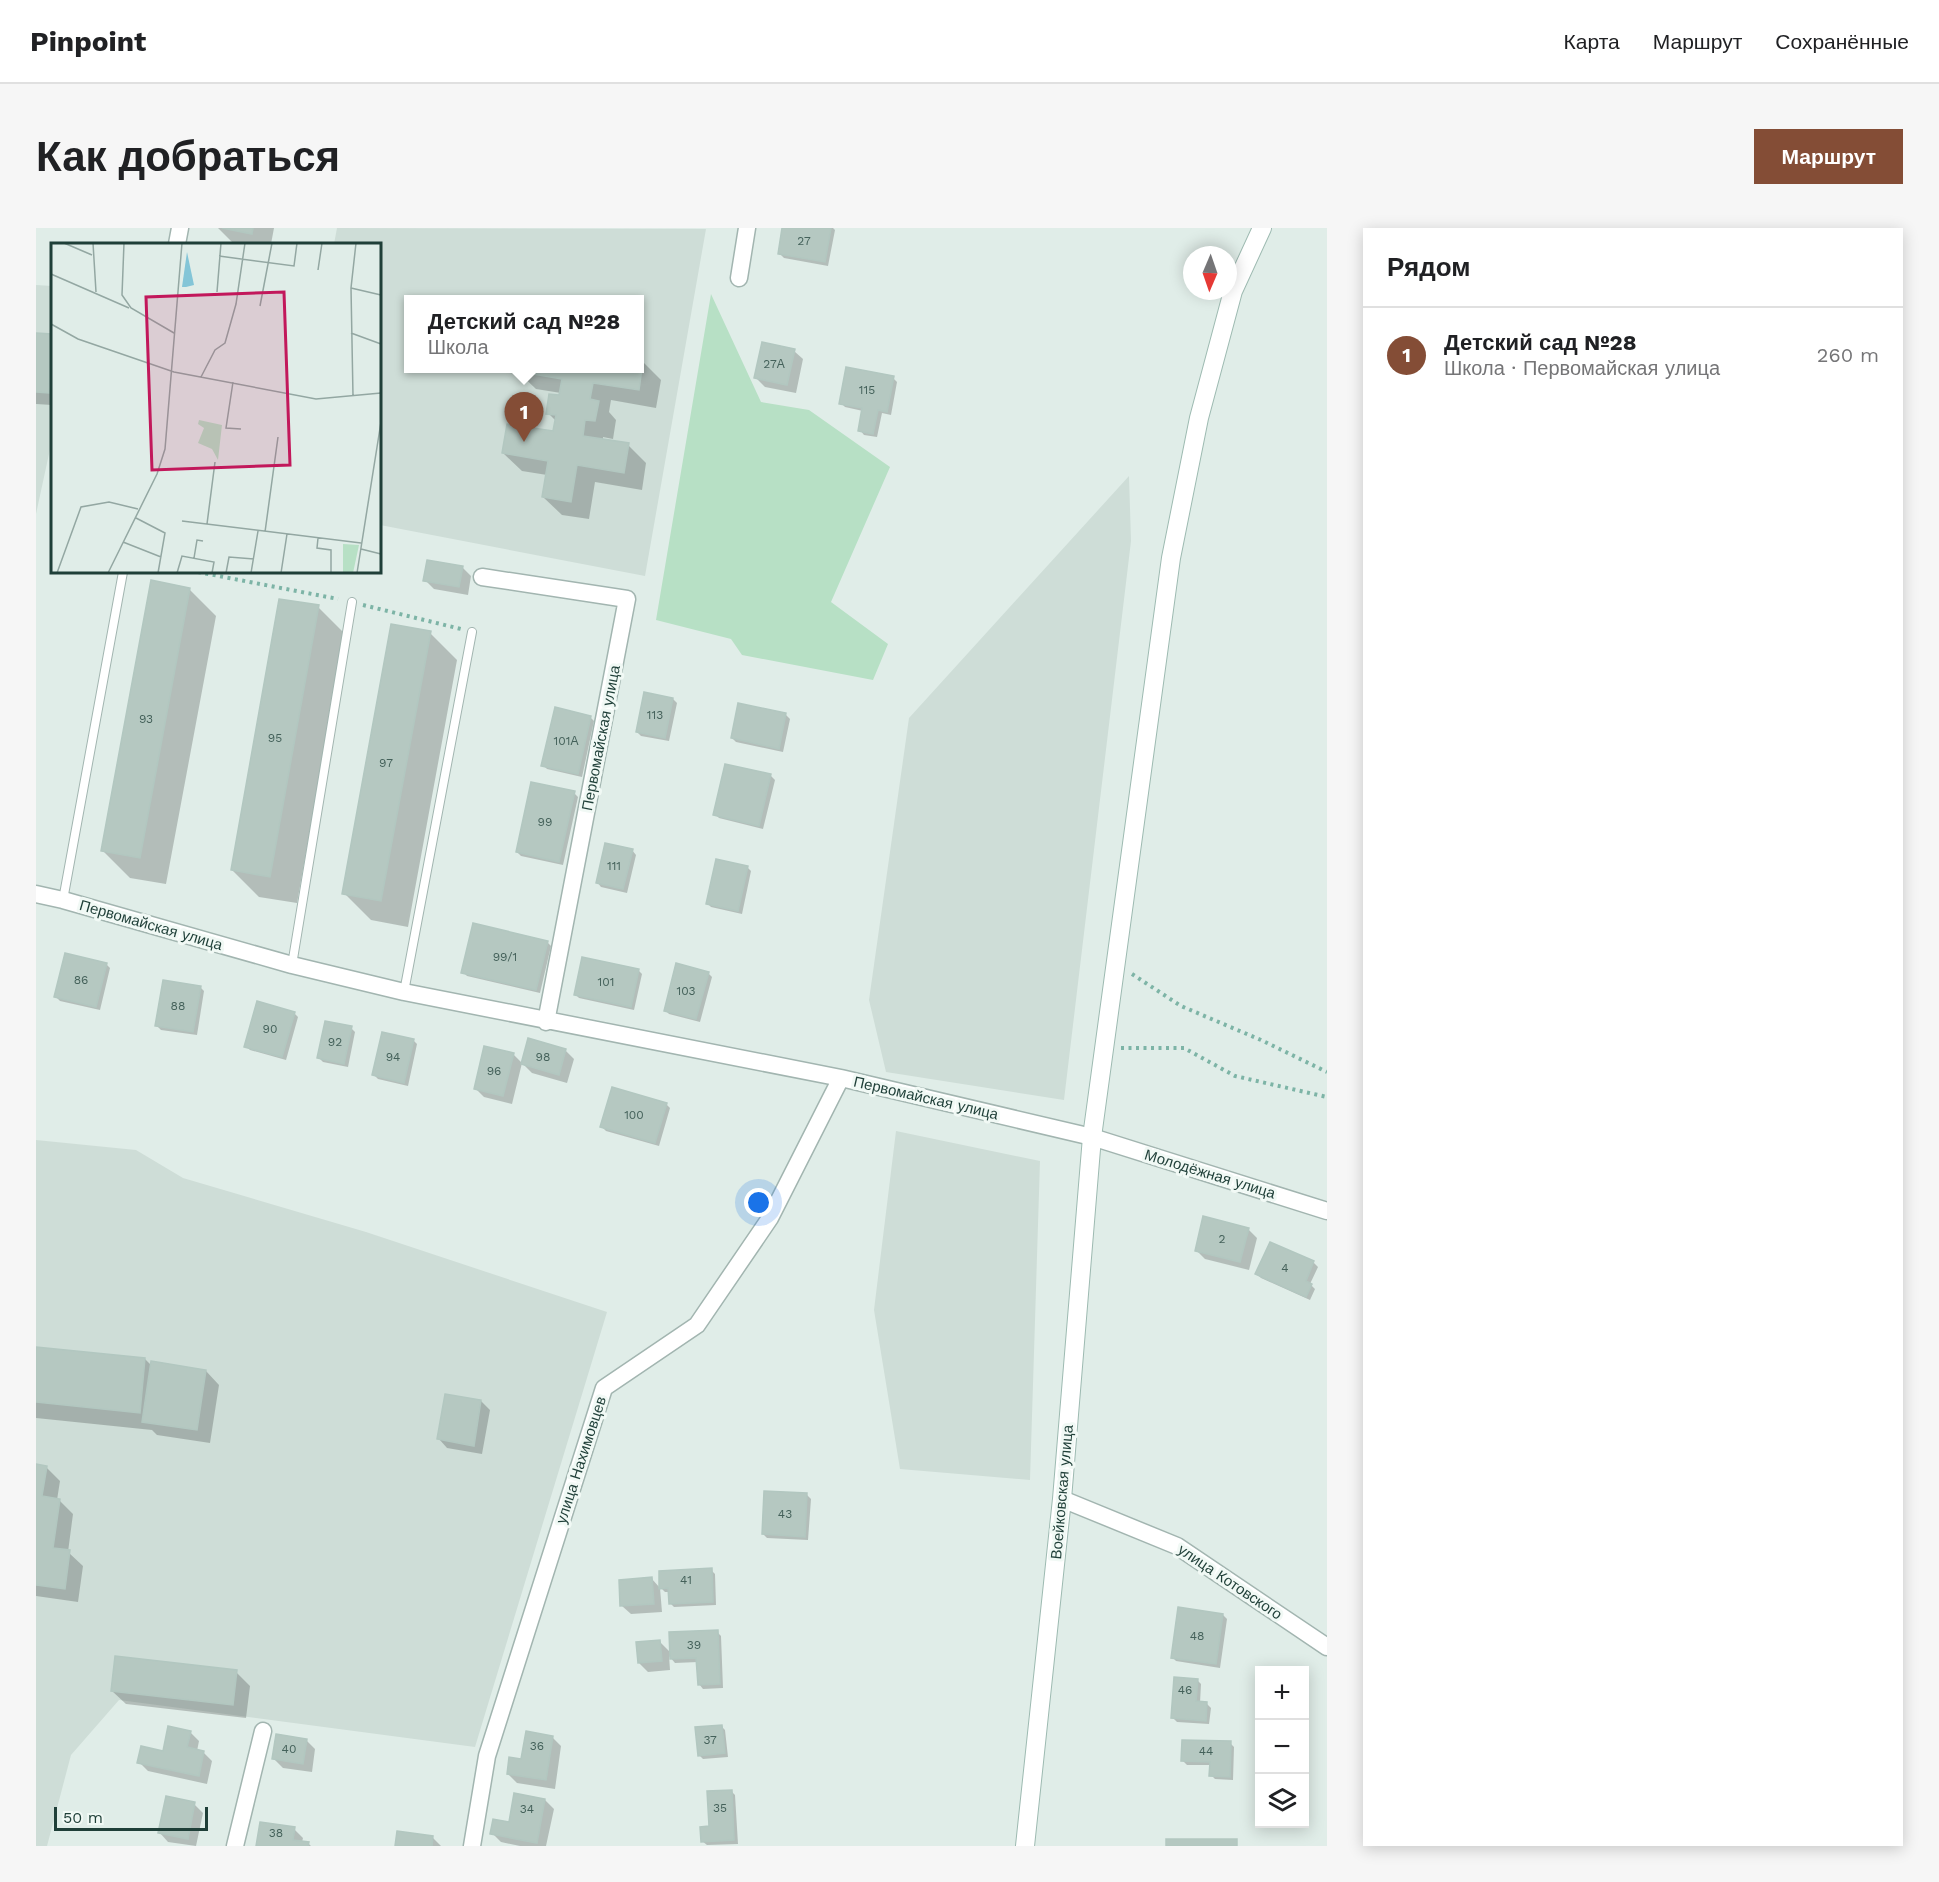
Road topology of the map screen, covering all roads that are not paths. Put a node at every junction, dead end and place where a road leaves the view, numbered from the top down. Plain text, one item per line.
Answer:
1 (180, 228) edge
2 (747, 228) edge
3 (1262, 228) edge
4 (177, 243) edge
5 (739, 278) dead end
6 (123, 573) edge
7 (482, 577) dead end
8 (352, 602) road end
9 (472, 632) road end
10 (36, 894) edge
11 (63, 900) junction
12 (292, 965) junction
13 (404, 992) junction
14 (546, 1022) junction
15 (841, 1078) junction
16 (1092, 1137) junction
17 (1327, 1211) edge
18 (1062, 1499) junction
19 (1327, 1647) edge
20 (263, 1731) dead end
21 (235, 1846) edge
22 (472, 1846) edge
23 (1025, 1846) edge

1 - 4 street
2 - 5 street
3 - 16 main road, Воейковская улица
6 - 11 lane
7 - 14 street, Первомайская улица
8 - 12 lane
9 - 13 lane
10 - 11 street, Первомайская улица
11 - 12 street, Первомайская улица
12 - 13 street, Первомайская улица
13 - 14 street, Первомайская улица
14 - 15 street, Первомайская улица
15 - 16 street, Первомайская улица
15 - 22 street, улица Нахимовцев
16 - 17 street, Молодёжная улица
16 - 18 main road, Воейковская улица
18 - 19 street, улица Котовского
18 - 23 main road, Воейковская улица
20 - 21 street

